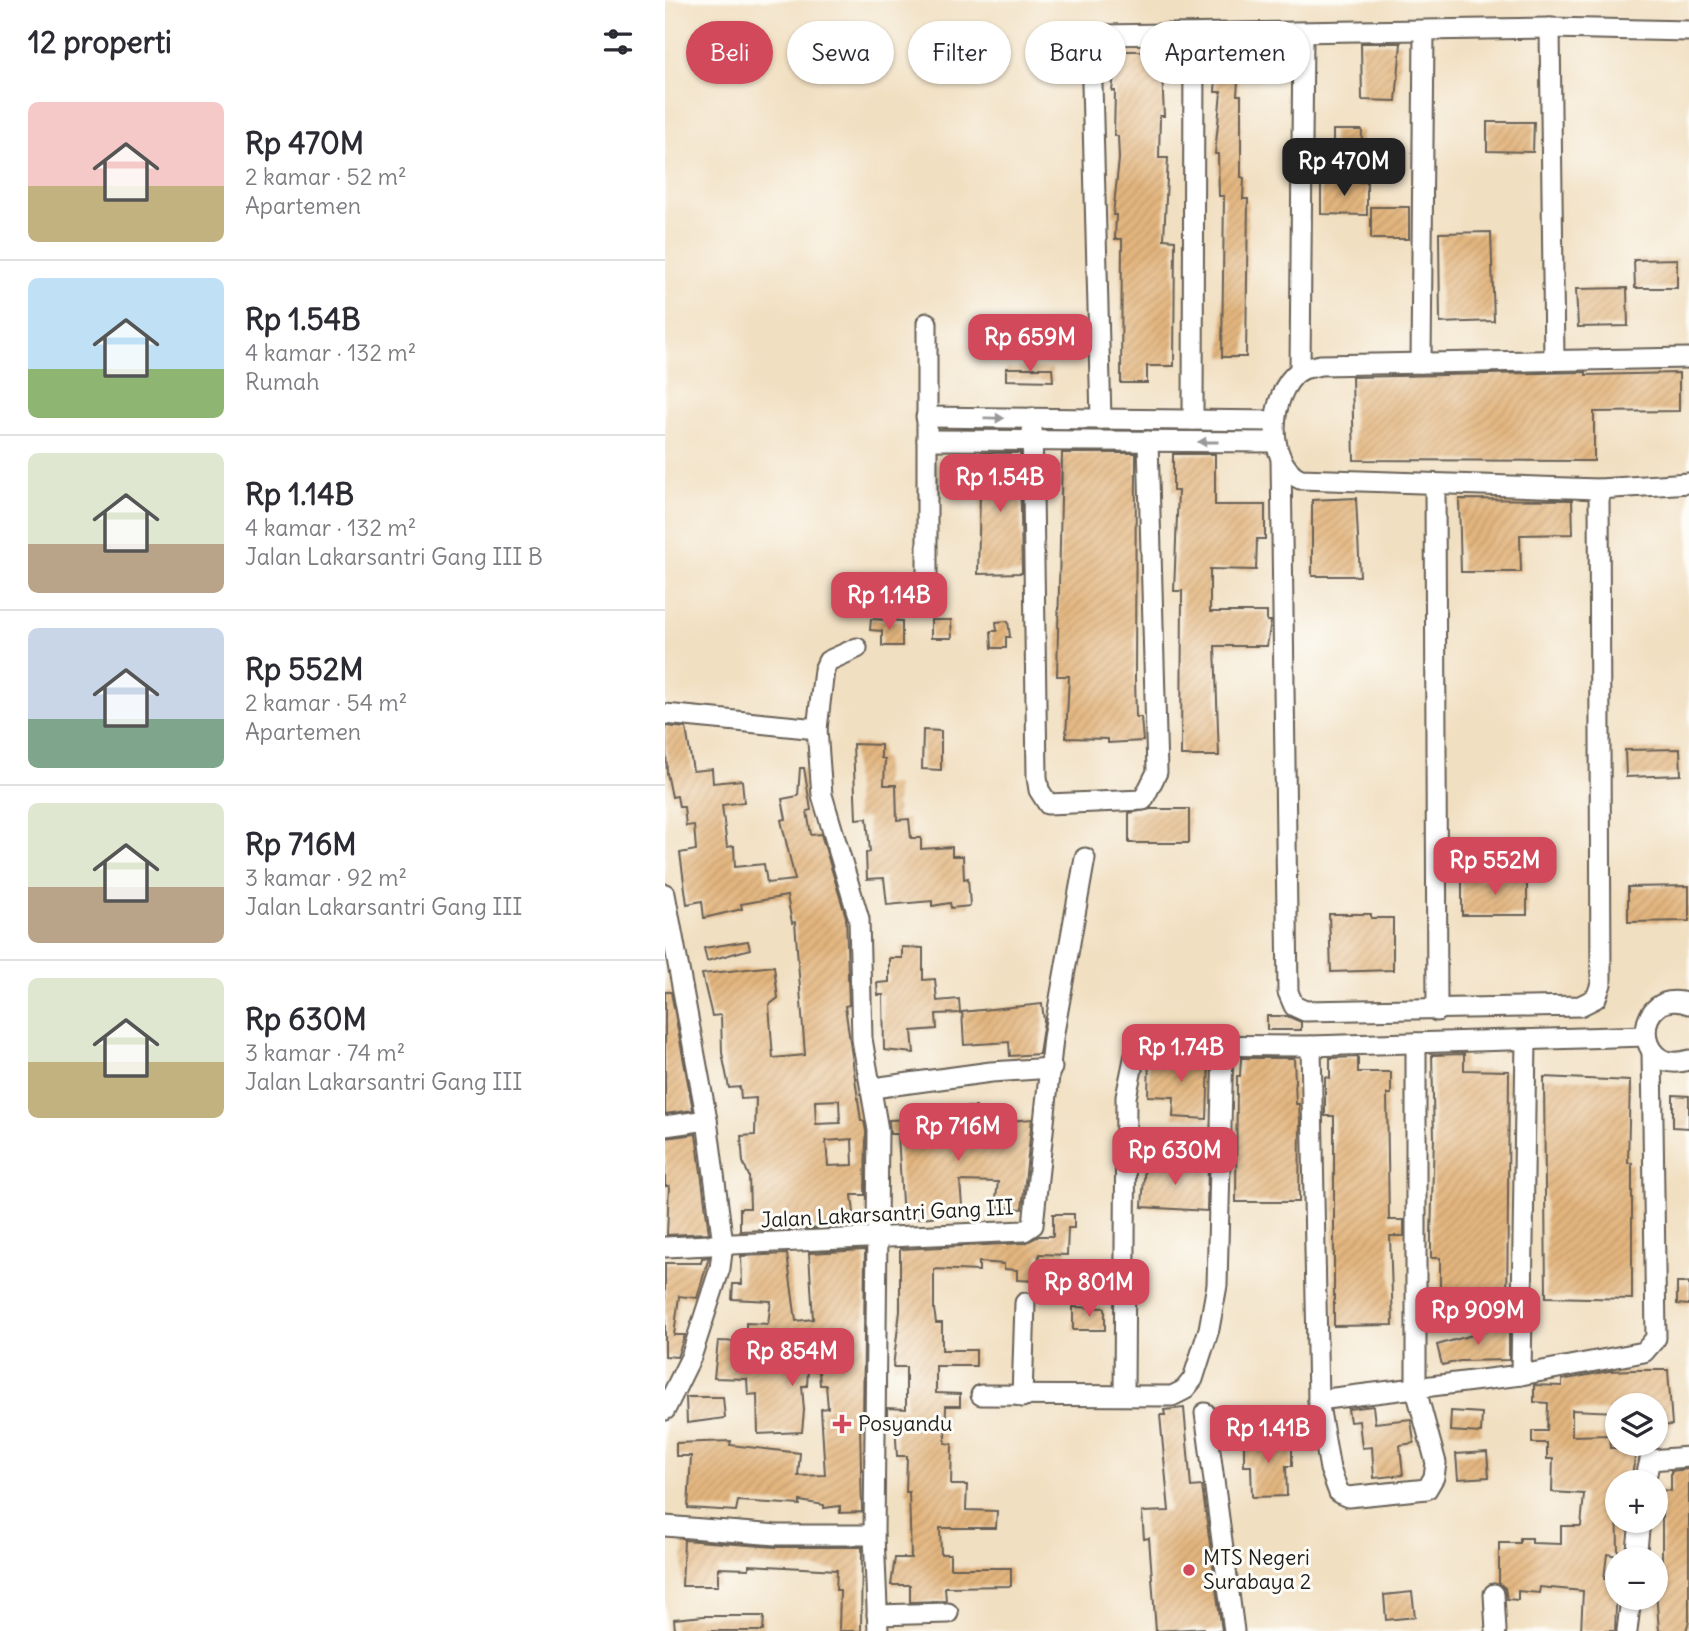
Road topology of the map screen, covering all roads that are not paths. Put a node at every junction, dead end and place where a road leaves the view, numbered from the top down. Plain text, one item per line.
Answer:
1 (1550, 28) junction
2 (1689, 30) edge
3 (1424, 32) junction
4 (1310, 34) edge
5 (1140, 35) edge
6 (1194, 84) edge
7 (1303, 84) edge
8 (927, 323) dead end
9 (1689, 358) edge
10 (1554, 360) junction
11 (1421, 363) junction
12 (1300, 370) junction
13 (926, 417) junction
14 (1033, 418) junction
15 (1101, 419) junction
16 (1193, 420) junction
17 (1275, 421) junction
18 (927, 440) junction
19 (1033, 441) junction
20 (1148, 441) junction
21 (1279, 450) junction
22 (1689, 482) edge
23 (1435, 484) junction
24 (1599, 489) junction
25 (927, 579) dead end
26 (857, 648) dead end
27 (665, 714) edge
28 (817, 729) junction
29 (1085, 858) dead end
30 (665, 894) edge
31 (1689, 1004) edge
32 (1437, 1011) junction
33 (1526, 1040) junction
34 (1416, 1043) junction
35 (1649, 1044) junction
36 (1311, 1046) junction
37 (1223, 1047) junction
38 (1689, 1060) edge
39 (1052, 1068) junction
40 (873, 1087) junction
41 (707, 1120) junction
42 (665, 1126) edge
43 (876, 1236) junction
44 (723, 1244) junction
45 (665, 1247) edge
46 (1025, 1303) dead end
47 (1521, 1375) junction
48 (1416, 1390) junction
49 (981, 1395) dead end
50 (1124, 1395) junction
51 (1022, 1397) junction
52 (1318, 1400) junction
53 (665, 1410) edge
54 (1205, 1413) dead end
55 (1689, 1457) edge
56 (1648, 1470) edge
57 (665, 1526) edge
58 (874, 1535) junction
59 (1495, 1594) dead end
60 (1630, 1610) edge
61 (949, 1613) dead end
62 (877, 1623) edge
63 (1234, 1631) edge
64 (1496, 1631) edge
65 (1627, 1631) edge

1 - 2 street
1 - 3 street
1 - 10 street
3 - 4 street
3 - 11 street
5 - 15 street
6 - 16 street
7 - 12 street
8 - 13 street
9 - 10 street
10 - 11 street
11 - 12 street
12 - 17 street
13 -> 14 street
13 - 18 street
14 - 15 street
14 - 19 street
15 - 16 street
16 - 17 street
17 - 21 street
18 - 19 street
18 - 25 street
19 - 20 street
19 - 20 street
21 -> 20 street
21 - 23 street
21 - 32 street
22 - 24 street
23 - 24 street
23 - 32 street
24 - 32 street
26 - 28 street
27 - 28 street
28 - 40 street
29 - 39 street, Jalan Lakarsantri Gang III
30 - 41 street
31 - 35 street
33 - 34 street
33 - 35 street
33 - 47 street
34 - 36 street
34 - 48 street
35 - 38 street
35 - 47 street
36 - 37 street
36 - 52 street
37 - 50 street
37 - 50 street
39 - 40 street
39 - 43 street, Jalan Lakarsantri Gang III
40 - 43 street
41 - 42 street
41 - 44 street
43 - 44 street, Jalan Lakarsantri Gang III
43 - 58 street
44 - 45 street, Jalan Lakarsantri Gang III
44 - 53 street
46 - 51 street
47 - 48 street
48 - 52 street
48 - 52 street
49 - 51 street
50 - 51 street
54 - 63 street
55 - 56 street
57 - 58 street
58 - 62 street
59 - 64 street
60 - 65 street
61 - 62 street

